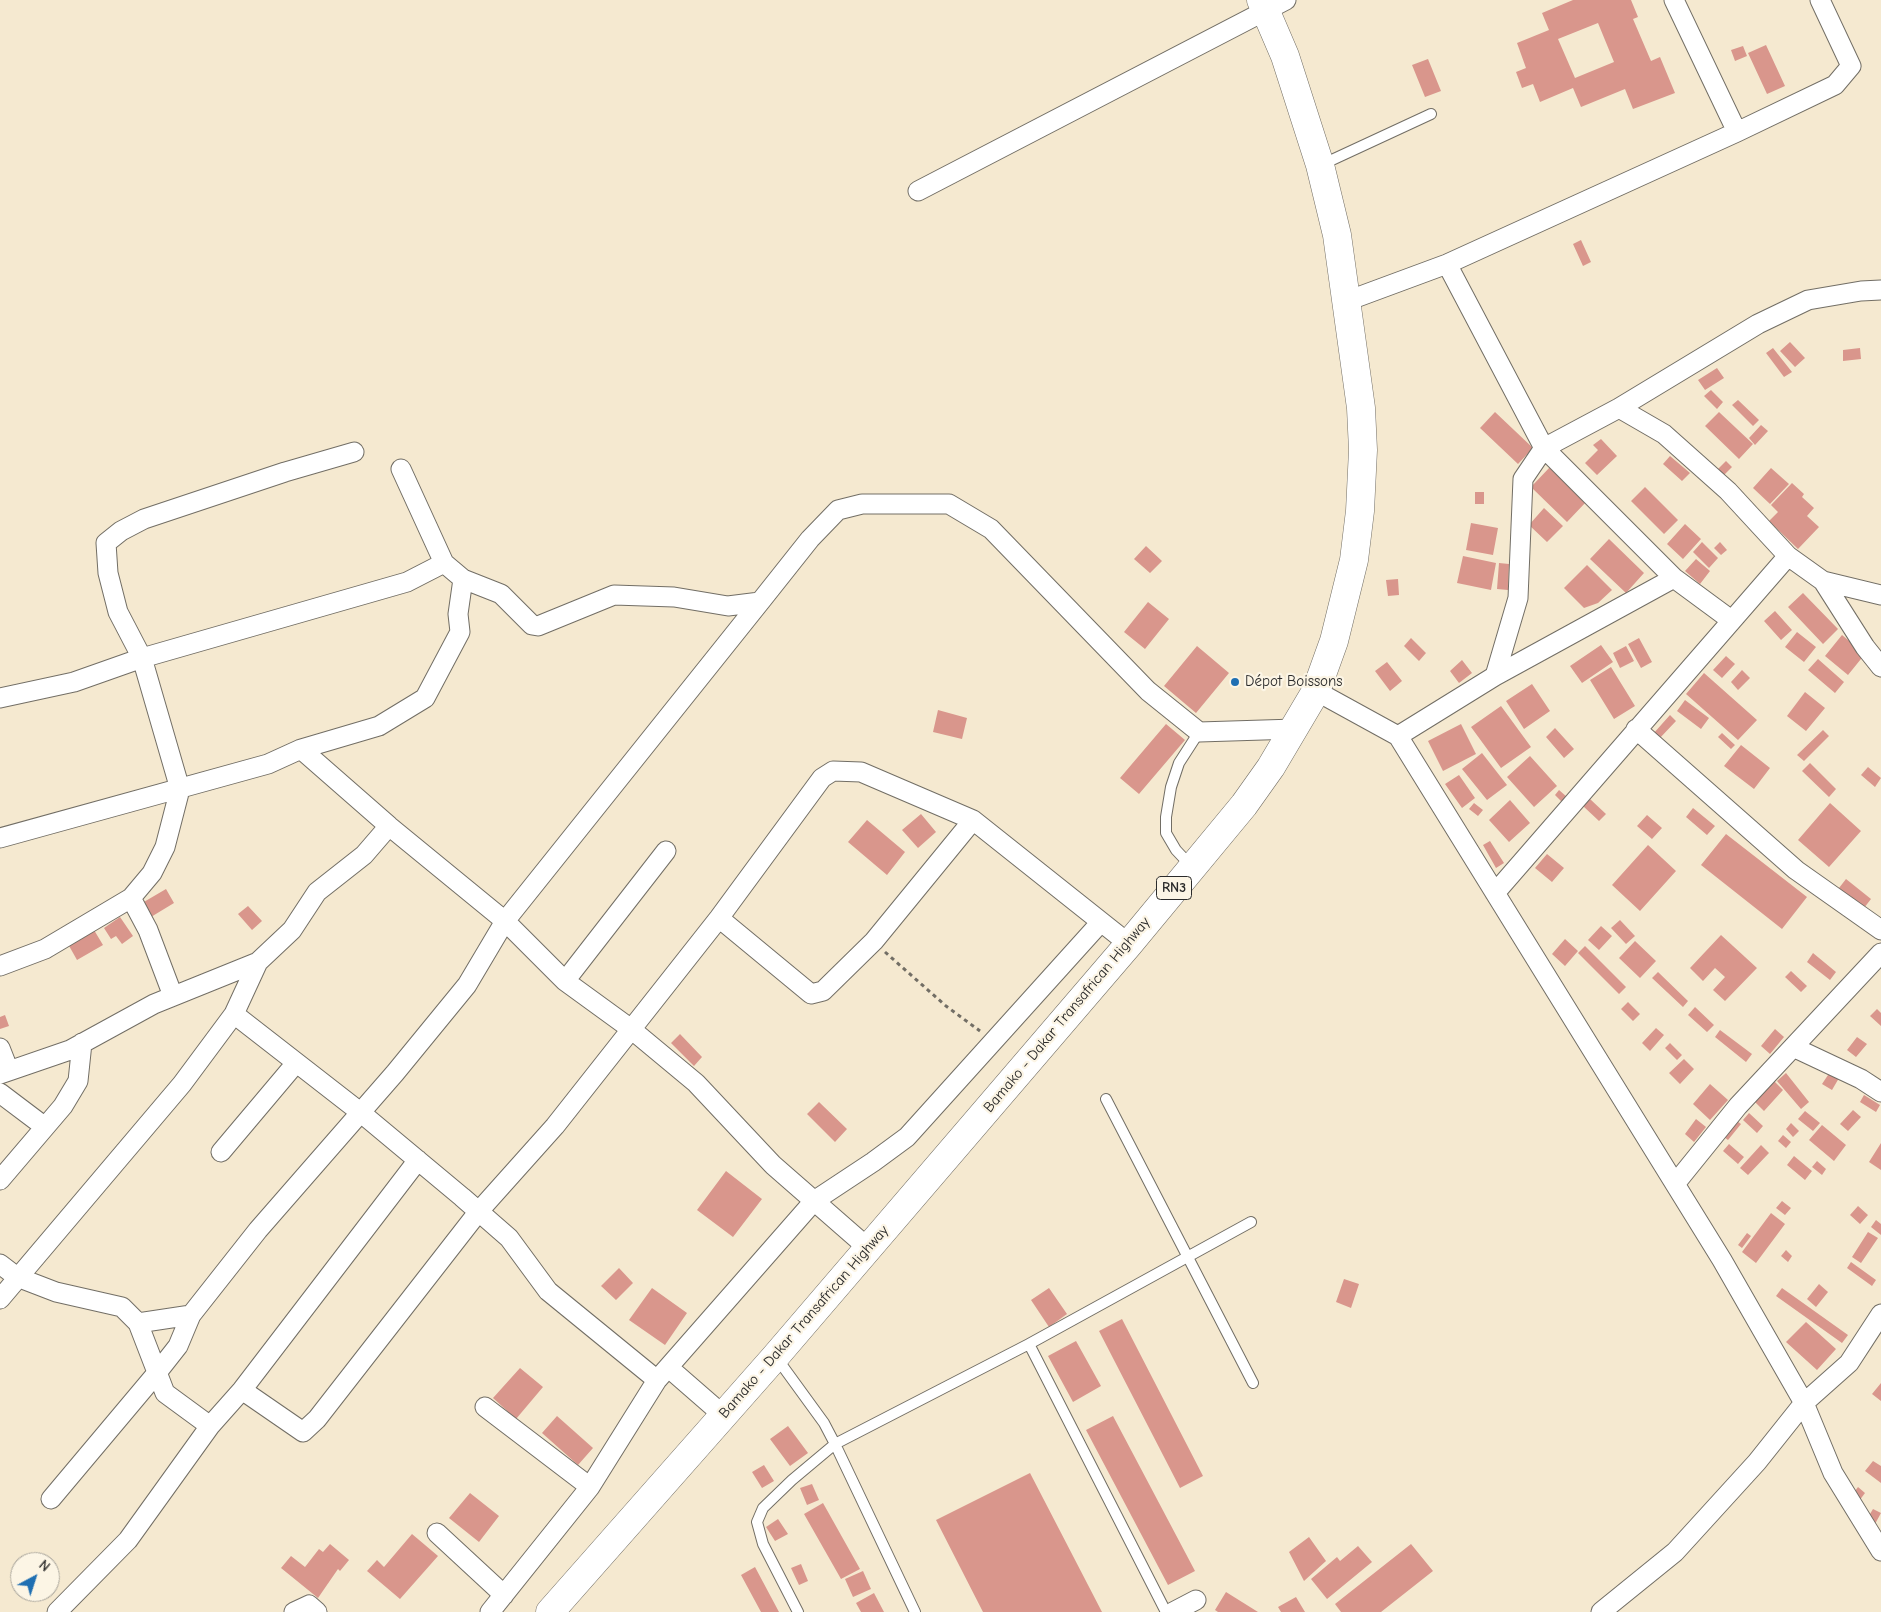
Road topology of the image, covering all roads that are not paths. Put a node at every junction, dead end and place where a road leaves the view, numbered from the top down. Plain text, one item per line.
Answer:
1 (1674, 0) edge
2 (1820, 0) edge
3 (1270, 3) edge
4 (1431, 114) dead end
5 (1737, 132) junction
6 (1320, 165) junction
7 (918, 191) dead end
8 (1446, 264) junction
9 (1881, 290) edge
10 (1347, 301) junction
11 (1619, 408) junction
12 (1544, 448) junction
13 (354, 452) dead end
14 (401, 469) dead end
15 (1788, 556) junction
16 (444, 563) junction
17 (1674, 578) junction
18 (463, 579) junction
19 (1823, 581) junction
20 (1881, 595) edge
21 (760, 602) junction
22 (1730, 620) junction
23 (142, 658) junction
24 (1881, 667) edge
25 (1495, 676) junction
26 (1316, 691) junction
27 (0, 698) edge
28 (1295, 729) junction
29 (1636, 729) junction
30 (1199, 732) junction
31 (1398, 736) junction
32 (302, 749) junction
33 (180, 789) junction
34 (973, 820) junction
35 (389, 826) junction
36 (0, 838) edge
37 (666, 851) dead end
38 (1191, 866) junction
39 (1495, 893) junction
40 (131, 898) junction
41 (719, 918) junction
42 (505, 920) junction
43 (1101, 922) junction
44 (1881, 930) edge
45 (1129, 944) junction
46 (1881, 953) edge
47 (258, 962) junction
48 (0, 966) edge
49 (565, 980) junction
50 (173, 996) junction
51 (234, 1014) junction
52 (631, 1029) junction
53 (82, 1043) junction
54 (1793, 1047) junction
55 (0, 1048) edge
56 (296, 1063) junction
57 (5, 1073) edge
58 (1881, 1092) edge
59 (0, 1093) edge
60 (1106, 1099) dead end
61 (360, 1112) junction
62 (45, 1127) junction
63 (221, 1152) dead end
64 (418, 1160) junction
65 (0, 1180) edge
66 (1675, 1184) junction
67 (814, 1201) junction
68 (479, 1211) junction
69 (1251, 1222) dead end
70 (868, 1248) junction
71 (1188, 1257) junction
72 (0, 1264) edge
73 (17, 1277) junction
74 (0, 1300) edge
75 (1881, 1314) edge
76 (191, 1315) junction
77 (138, 1323) junction
78 (1029, 1344) junction
79 (775, 1357) junction
80 (156, 1374) junction
81 (663, 1374) junction
82 (1253, 1383) dead end
83 (242, 1390) junction
84 (1804, 1403) junction
85 (485, 1407) dead end
86 (723, 1415) junction
87 (210, 1426) junction
88 (835, 1444) junction
89 (590, 1487) junction
90 (51, 1499) dead end
91 (438, 1532) dead end
92 (1881, 1551) edge
93 (504, 1595) junction
94 (1196, 1600) dead end
95 (57, 1612) edge
96 (294, 1612) edge
97 (317, 1612) edge
98 (490, 1612) edge
99 (550, 1612) edge
100 (798, 1612) edge
101 (914, 1612) edge
102 (1166, 1612) edge
103 (1173, 1612) edge
104 (1601, 1612) edge

1 - 5 street
2 - 5 street
3 - 6 highway, Bamako - Dakar Transafrican Highway / RN3
3 - 7 street
4 - 6 lane
5 - 8 street
6 - 10 highway, Bamako - Dakar Transafrican Highway / RN3
8 - 10 street
8 - 12 street
9 - 11 street
10 - 26 highway, Bamako - Dakar Transafrican Highway / RN3
11 - 12 street
11 - 15 street
12 - 17 street
12 - 25 street
13 - 23 street
14 - 16 street
15 - 19 street
15 - 22 street
16 - 18 street
16 - 23 street
17 - 22 street
17 - 25 street
18 - 21 street
18 - 32 street
19 - 20 street
19 - 24 street
21 - 30 street
21 - 42 street
22 - 29 street
23 - 27 street
23 - 33 street
25 - 31 street
26 - 28 highway, Bamako - Dakar Transafrican Highway / RN3
26 - 31 street
28 - 30 street
28 - 38 highway, Bamako - Dakar Transafrican Highway / RN3
29 - 39 street
29 - 44 street
30 - 38 lane
31 - 39 street
32 - 33 street
32 - 35 street
33 - 36 street
33 - 40 street
34 - 41 street
34 - 41 street
34 - 43 street
35 - 42 street
35 - 47 street
37 - 49 street
38 - 45 highway, Bamako - Dakar Transafrican Highway / RN3
39 - 66 street
40 - 48 street
40 - 50 street
41 - 52 street
42 - 49 street
42 - 61 street
43 - 45 street
43 - 67 street
45 - 70 highway, Bamako - Dakar Transafrican Highway / RN3
46 - 54 street
47 - 50 street
47 - 51 street
49 - 52 street
50 - 53 street
51 - 56 street
51 - 73 street
52 - 67 street
52 - 68 street
53 - 57 street
53 - 62 street
54 - 58 street
54 - 66 street
55 - 57 street
56 - 61 street
56 - 63 street
59 - 62 street
60 - 71 lane
61 - 64 street
61 - 76 street
62 - 65 street
64 - 68 street
64 - 83 street
66 - 84 street
67 - 70 street
67 - 81 street
68 - 81 street
68 - 83 street
69 - 71 lane
70 - 79 highway, Bamako - Dakar Transafrican Highway / RN3
71 - 78 lane
71 - 82 lane
72 - 73 street
73 - 74 street
73 - 77 street
75 - 84 street
76 - 77 street
76 - 80 street
77 - 80 street
78 - 88 lane
78 - 102 lane
79 - 86 highway, Bamako - Dakar Transafrican Highway / RN3
79 - 88 lane
80 - 87 street
80 - 90 street
81 - 86 street
81 - 89 street
83 - 87 street
84 - 92 street
84 - 104 street
85 - 89 street
86 - 99 highway, Bamako - Dakar Transafrican Highway / RN3
87 - 95 street
88 - 100 lane
88 - 101 lane
89 - 93 street
91 - 93 street
93 - 98 street
94 - 103 street
96 - 97 street

